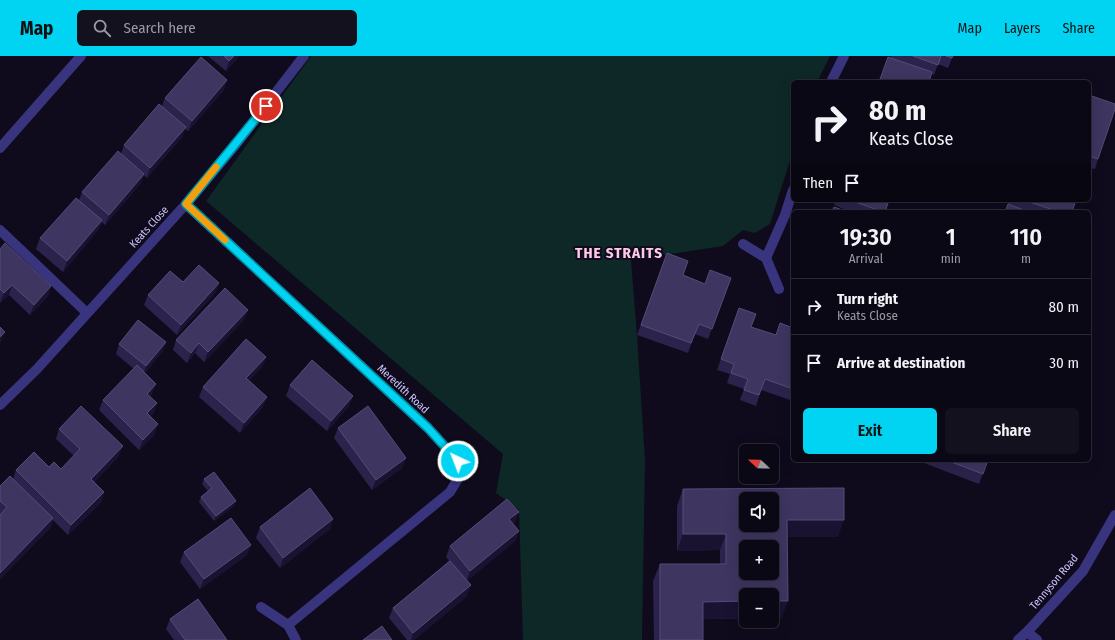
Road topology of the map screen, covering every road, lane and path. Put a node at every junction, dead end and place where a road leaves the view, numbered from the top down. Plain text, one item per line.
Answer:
1 (81, 56) edge
2 (304, 56) edge
3 (844, 56) edge
4 (832, 80) edge
5 (0, 148) edge
6 (791, 196) edge
7 (186, 204) junction
8 (0, 230) edge
9 (742, 244) dead end
10 (766, 258) junction
11 (779, 289) dead end
12 (87, 313) junction
13 (0, 405) edge
14 (1115, 515) edge
15 (261, 607) dead end
16 (288, 625) junction
17 (1027, 632) junction
18 (296, 640) edge
19 (1018, 640) edge
20 (1037, 640) edge

1 - 5 street
2 - 7 street, Keats Close
3 - 4 street
6 - 10 street
7 - 12 street, Keats Close
7 - 16 street, Meredith Road
8 - 12 street
9 - 10 street
10 - 11 street
12 - 13 street, Keats Close
14 - 17 street, Tennyson Road
15 - 16 street
16 - 18 street
17 - 19 street, Tennyson Road
17 - 20 street

